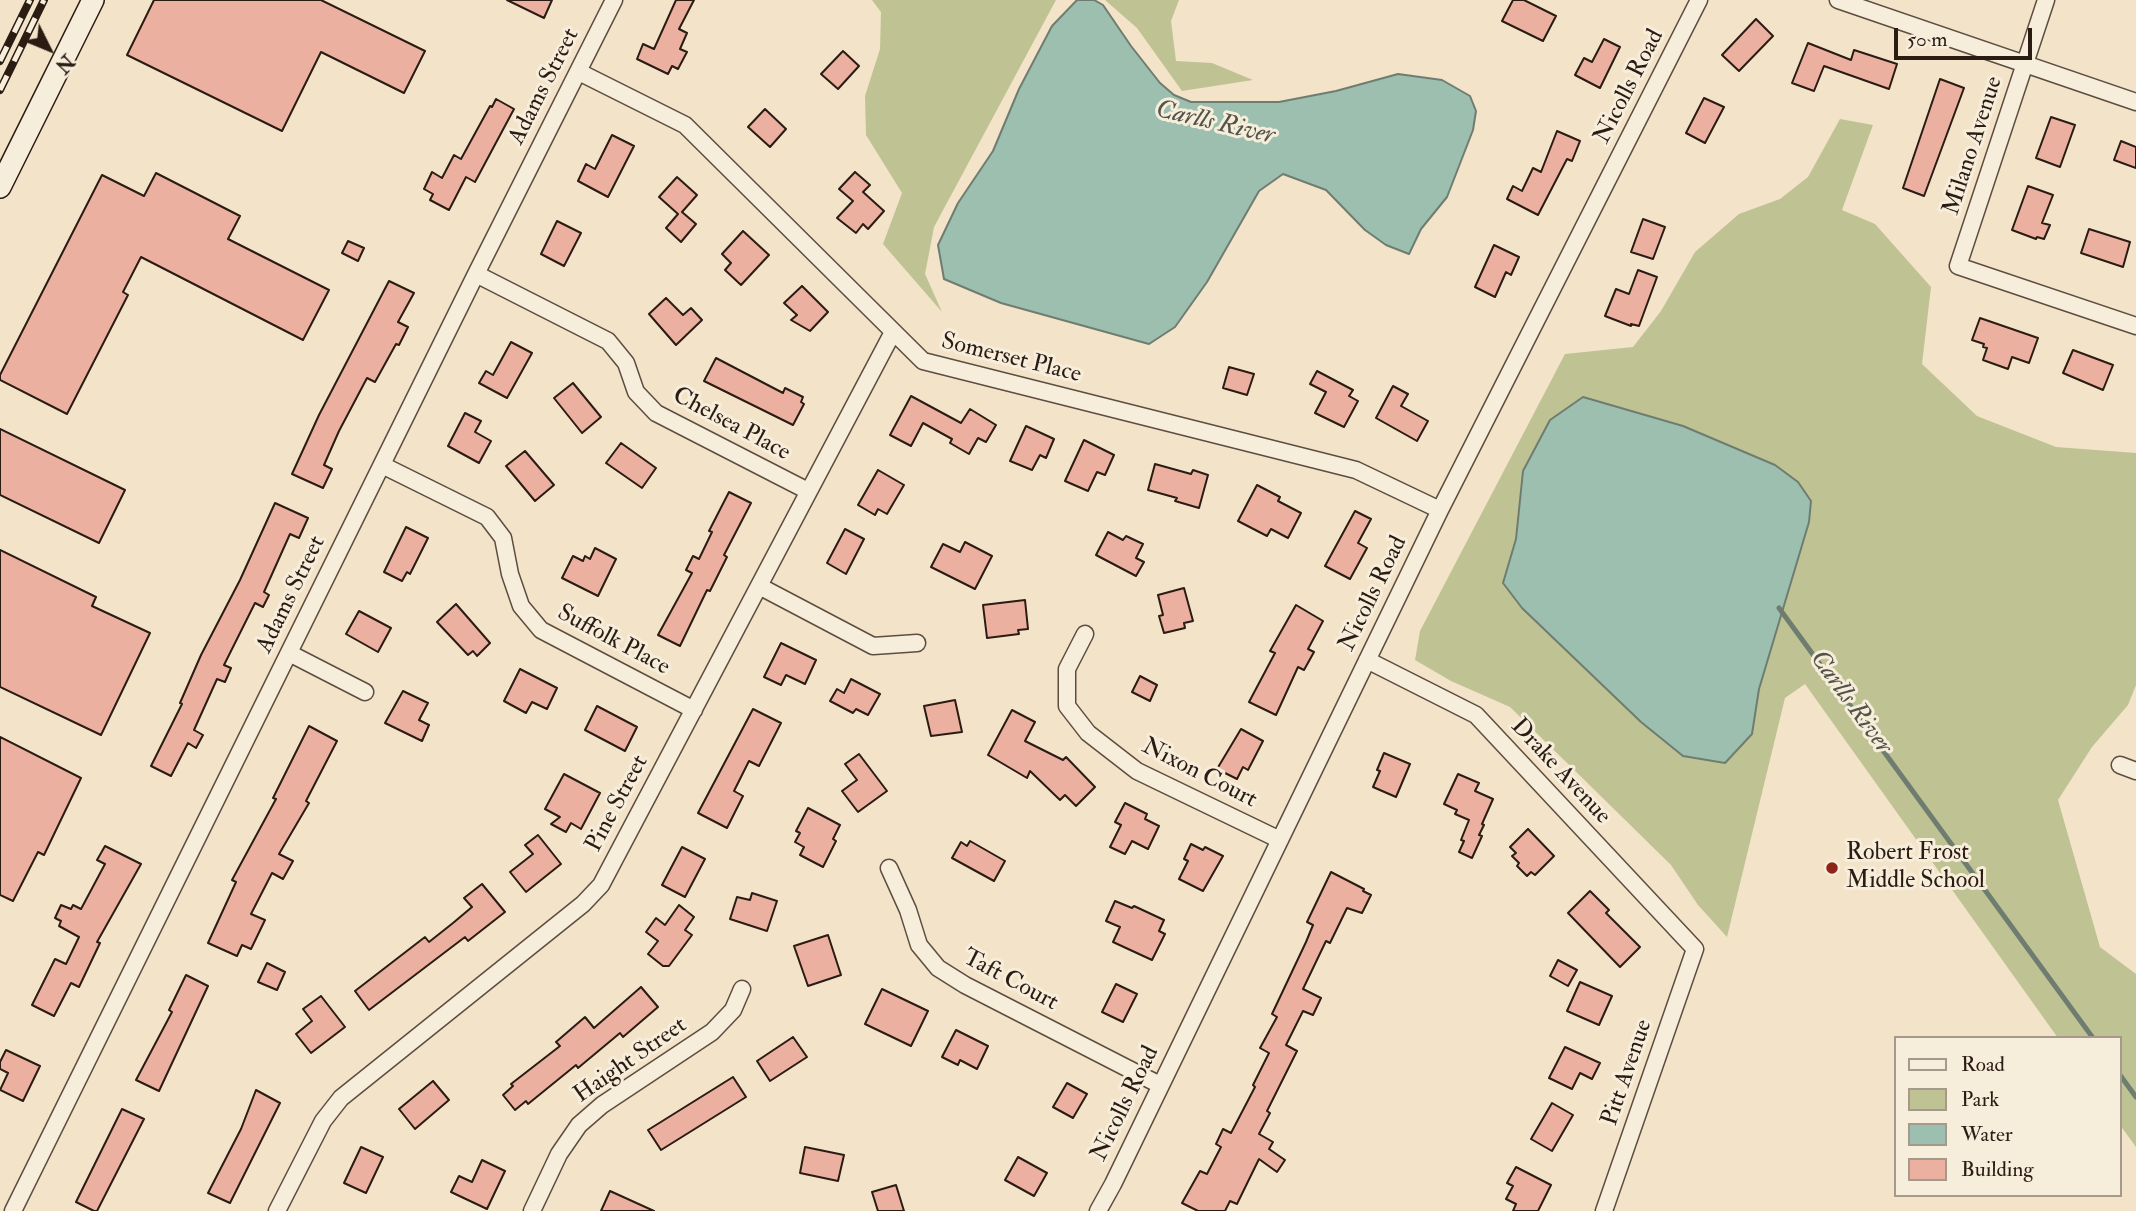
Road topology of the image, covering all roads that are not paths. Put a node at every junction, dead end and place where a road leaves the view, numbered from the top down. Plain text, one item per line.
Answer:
1 (93, 0) edge
2 (614, 0) edge
3 (1699, 0) edge
4 (1838, 0) edge
5 (2046, 0) edge
6 (2025, 65) junction
7 (579, 72) junction
8 (2136, 102) edge
9 (0, 187) edge
10 (476, 274) junction
11 (2136, 326) edge
12 (893, 332) junction
13 (382, 465) junction
14 (808, 491) junction
15 (1440, 510) junction
16 (759, 586) junction
17 (1085, 634) dead end
18 (917, 643) dead end
19 (289, 653) junction
20 (1367, 660) junction
21 (365, 692) dead end
22 (694, 710) junction
23 (2120, 765) dead end
24 (2136, 771) edge
25 (1280, 840) junction
26 (889, 868) dead end
27 (1695, 949) joint
28 (743, 989) dead end
29 (1160, 1085) junction
30 (13, 1211) edge
31 (277, 1211) edge
32 (532, 1211) edge
33 (1098, 1211) edge
34 (1604, 1211) edge

1 - 9 street
2 - 7 street, Adams Street
3 - 15 street, Nicolls Road
4 - 6 street
5 - 6 street, Milano Avenue
6 - 8 street
6 - 11 street, Milano Avenue
7 - 10 street, Adams Street
7 - 12 street, Somerset Place
10 - 13 street, Adams Street
10 - 14 street, Chelsea Place
12 - 14 street, Pine Street
12 - 15 street, Somerset Place
13 - 19 street, Adams Street
13 - 22 street, Suffolk Place
14 - 16 street, Pine Street
15 - 20 street, Nicolls Road
16 - 18 street
16 - 22 street, Pine Street
17 - 25 street, Nixon Court
19 - 21 street
19 - 30 street, Adams Street
20 - 25 street, Nicolls Road
20 - 27 street, Drake Avenue
22 - 31 street, Pine Street
23 - 24 street
25 - 29 street, Nicolls Road
26 - 29 street, Taft Court
27 - 34 street, Pitt Avenue
28 - 32 street, Haight Street
29 - 33 street, Nicolls Road

